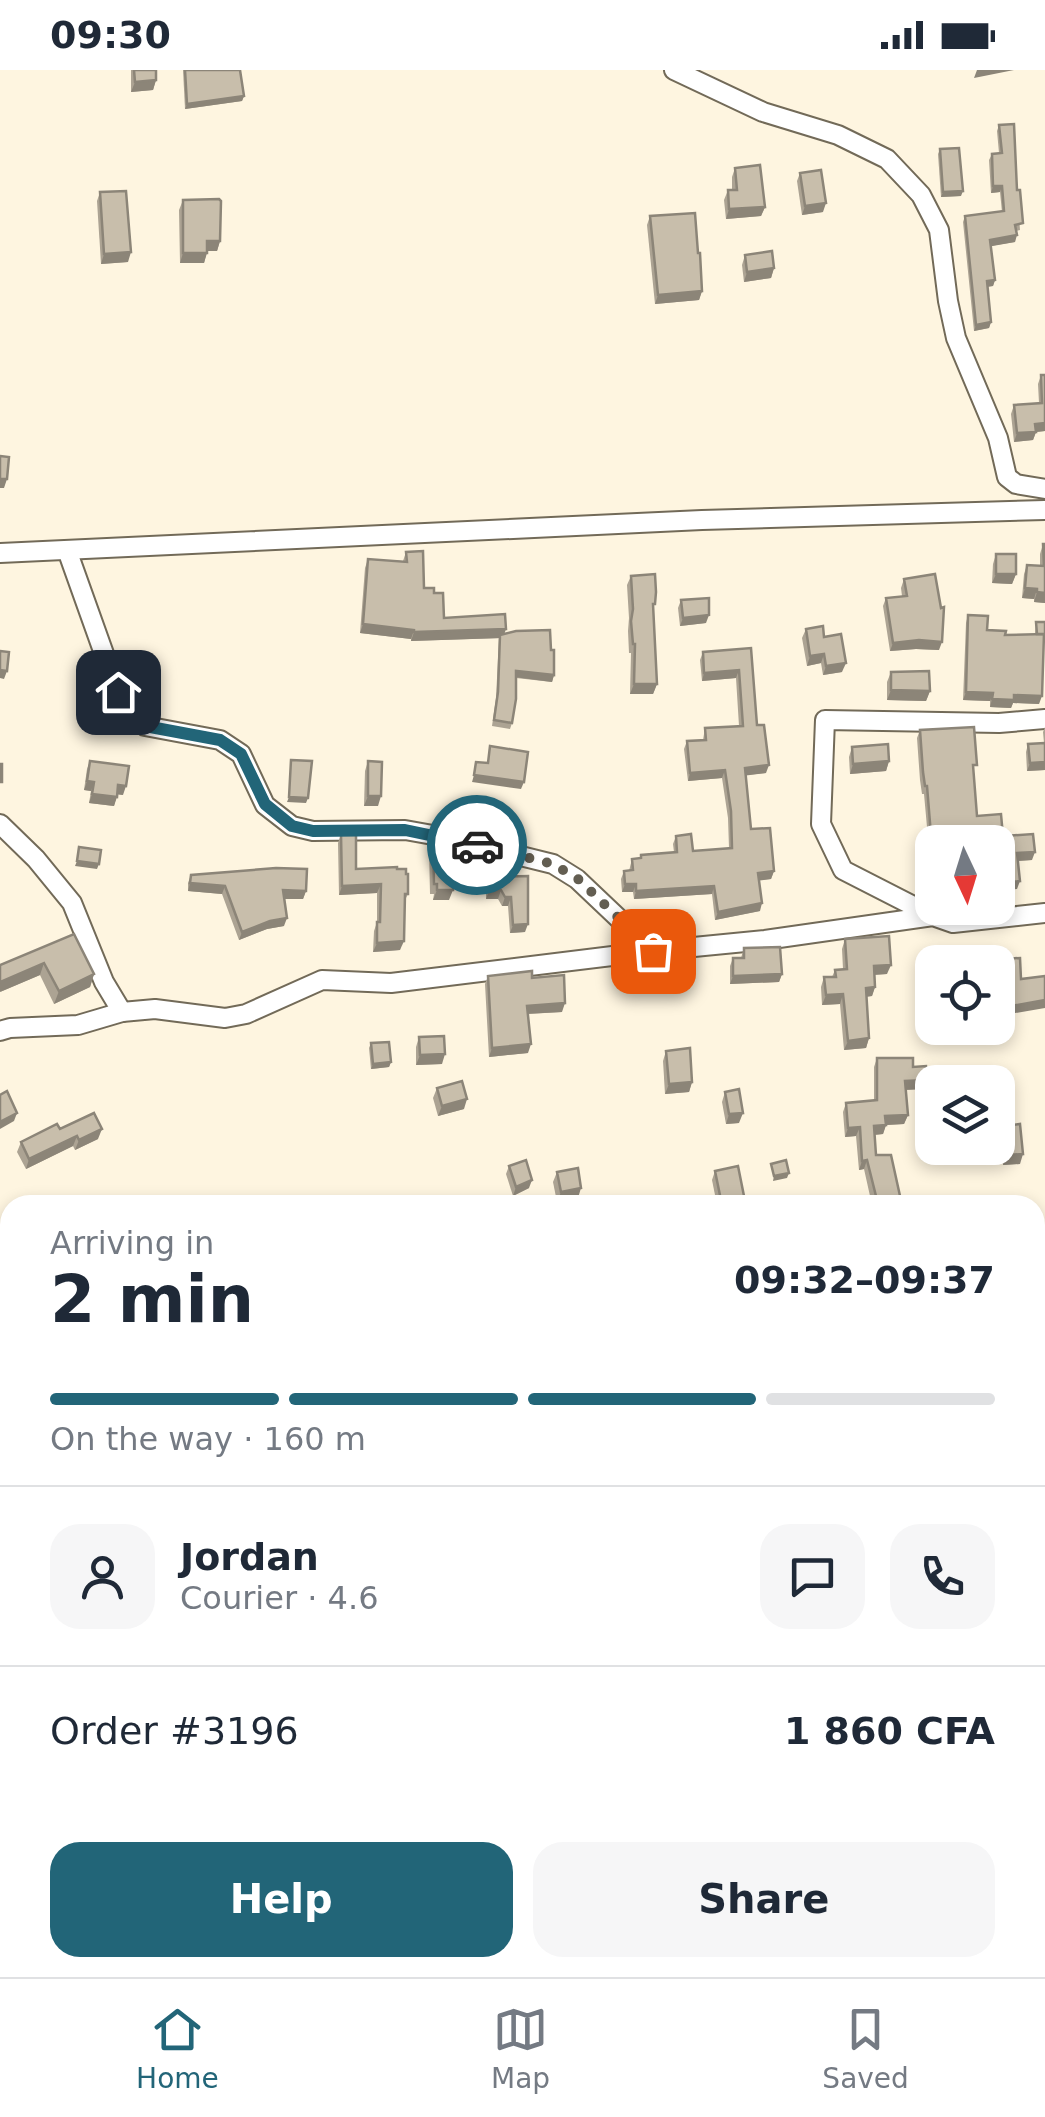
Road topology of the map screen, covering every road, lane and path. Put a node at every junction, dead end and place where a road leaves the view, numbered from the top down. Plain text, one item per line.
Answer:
1 (674, 70) edge
2 (1045, 490) edge
3 (1045, 510) edge
4 (66, 550) junction
5 (0, 553) edge
6 (1045, 720) edge
7 (0, 824) edge
8 (915, 906) edge
9 (1045, 913) edge
10 (1015, 916) edge
11 (915, 919) edge
12 (653, 951) junction
13 (122, 1012) junction
14 (0, 1031) edge

1 - 2 street
3 - 4 street
4 - 5 street
4 - 12 street
6 - 8 street
7 - 13 street
9 - 10 street
11 - 12 street
12 - 13 street
13 - 14 street

